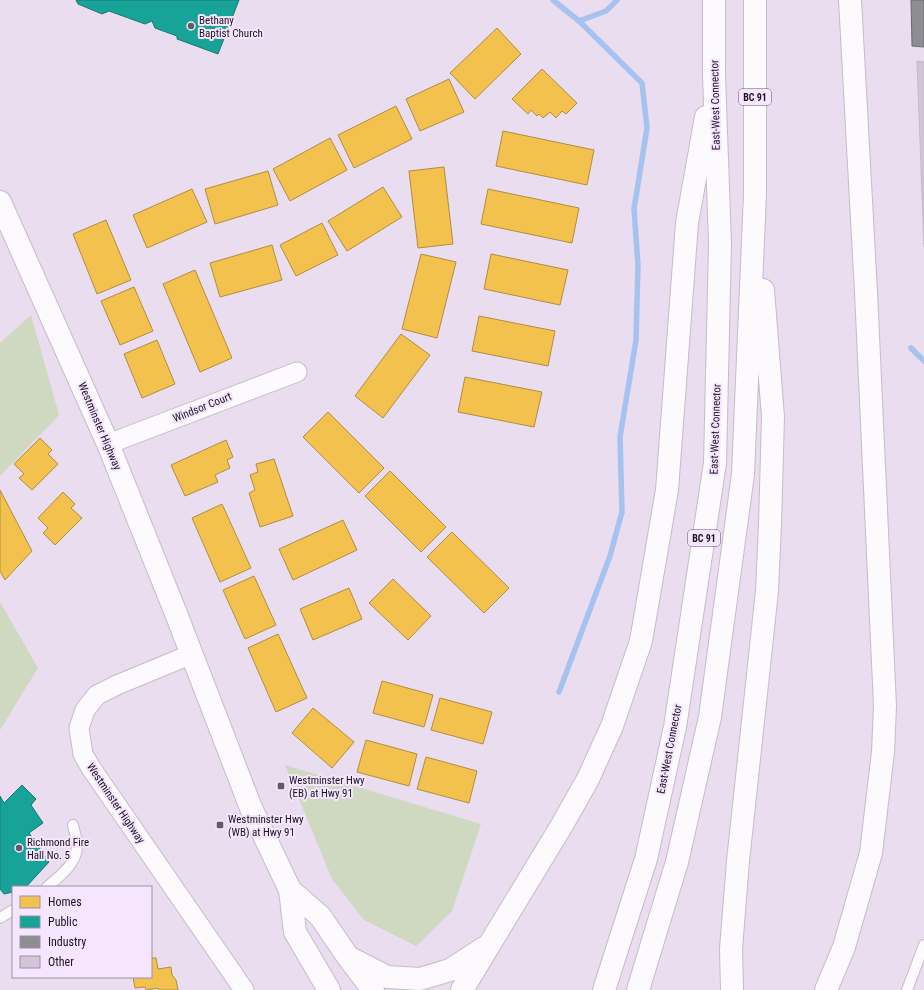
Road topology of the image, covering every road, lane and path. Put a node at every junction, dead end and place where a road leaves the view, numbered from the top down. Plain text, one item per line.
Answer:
1 (714, 0) edge
2 (755, 0) edge
3 (850, 0) edge
4 (714, 75) junction
5 (755, 194) junction
6 (0, 202) edge
7 (297, 372) dead end
8 (108, 444) junction
9 (192, 654) junction
10 (73, 825) dead end
11 (48, 886) edge
12 (290, 890) junction
13 (12, 911) edge
14 (0, 918) edge
15 (490, 944) junction
16 (924, 945) edge
17 (348, 957) junction
18 (244, 990) edge
19 (329, 990) edge
20 (373, 990) edge
21 (462, 990) edge
22 (604, 990) edge
23 (638, 990) edge
24 (732, 990) edge
25 (826, 990) edge
26 (907, 990) edge

1 - 4 main road, East-West Connector / BC 91
2 - 5 main road, BC 91
3 - 25 main road
4 - 15 main road
4 - 22 main road, East-West Connector / BC 91
5 - 23 main road, BC 91
5 - 24 main road
6 - 8 main road, Westminster Highway
7 - 8 street, Windsor Court
8 - 9 main road, Westminster Highway
9 - 12 main road, Westminster Highway
9 - 18 street, Westminster Highway
10 - 11 lane
12 - 17 main road, Westminster Highway
12 - 19 main road, Westminster Highway
13 - 14 lane
15 - 17 main road
15 - 21 main road
16 - 26 lane
17 - 20 main road, Westminster Highway

